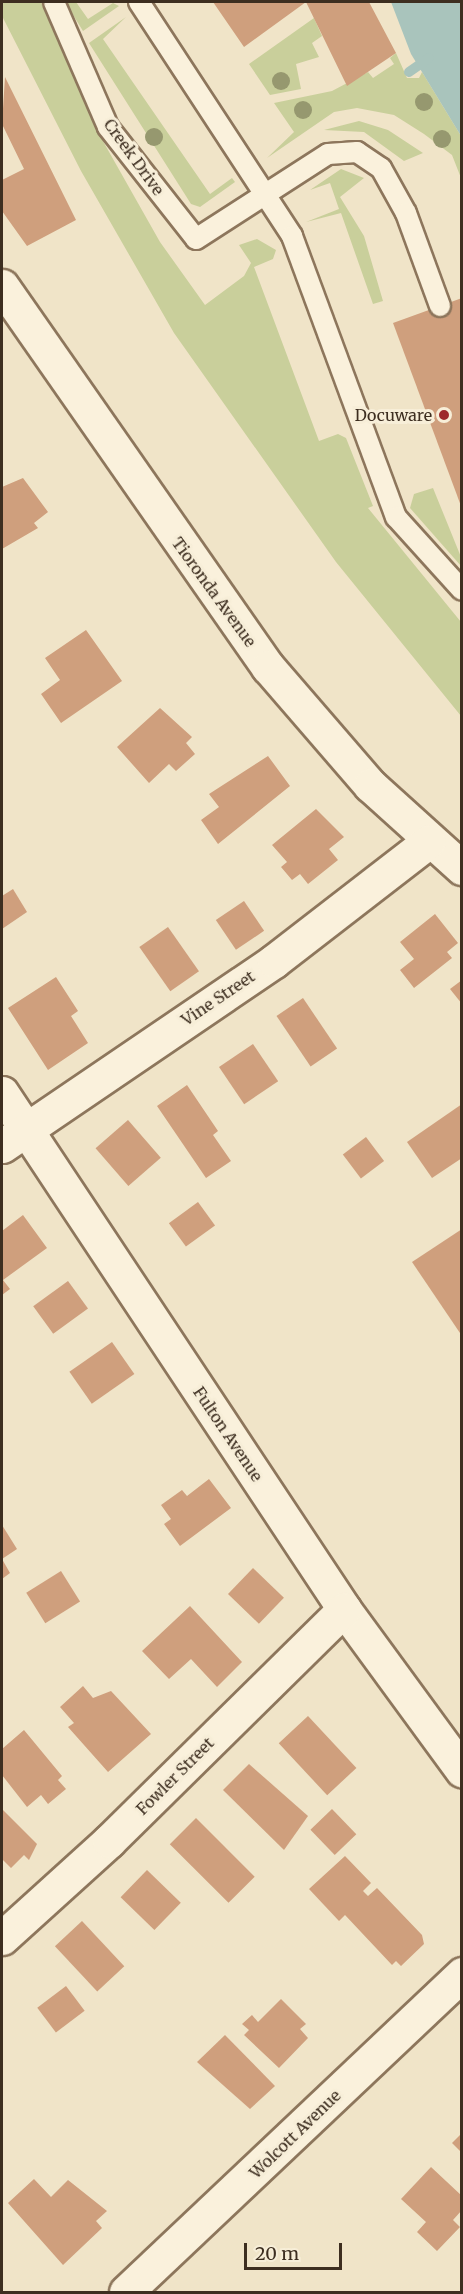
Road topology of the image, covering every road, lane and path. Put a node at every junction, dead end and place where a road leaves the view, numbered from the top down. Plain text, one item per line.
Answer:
1 (54, 2) edge
2 (139, 2) edge
3 (267, 192) junction
4 (2, 286) edge
5 (440, 306) dead end
6 (462, 590) edge
7 (428, 842) junction
8 (462, 868) edge
9 (2, 1093) edge
10 (14, 1136) edge
11 (344, 1609) junction
12 (462, 1770) edge
13 (2, 1938) edge
14 (462, 1974) edge
15 (126, 2292) edge

1 - 3 lane, Creek Drive
2 - 3 lane
3 - 5 lane
3 - 6 lane
4 - 7 street, Tioronda Avenue
7 - 8 street, Tioronda Avenue
7 - 10 street, Vine Street
9 - 10 street, Fulton Avenue
10 - 11 street, Fulton Avenue
11 - 12 street, Fulton Avenue
11 - 13 street, Fowler Street
14 - 15 street, Wolcott Avenue

